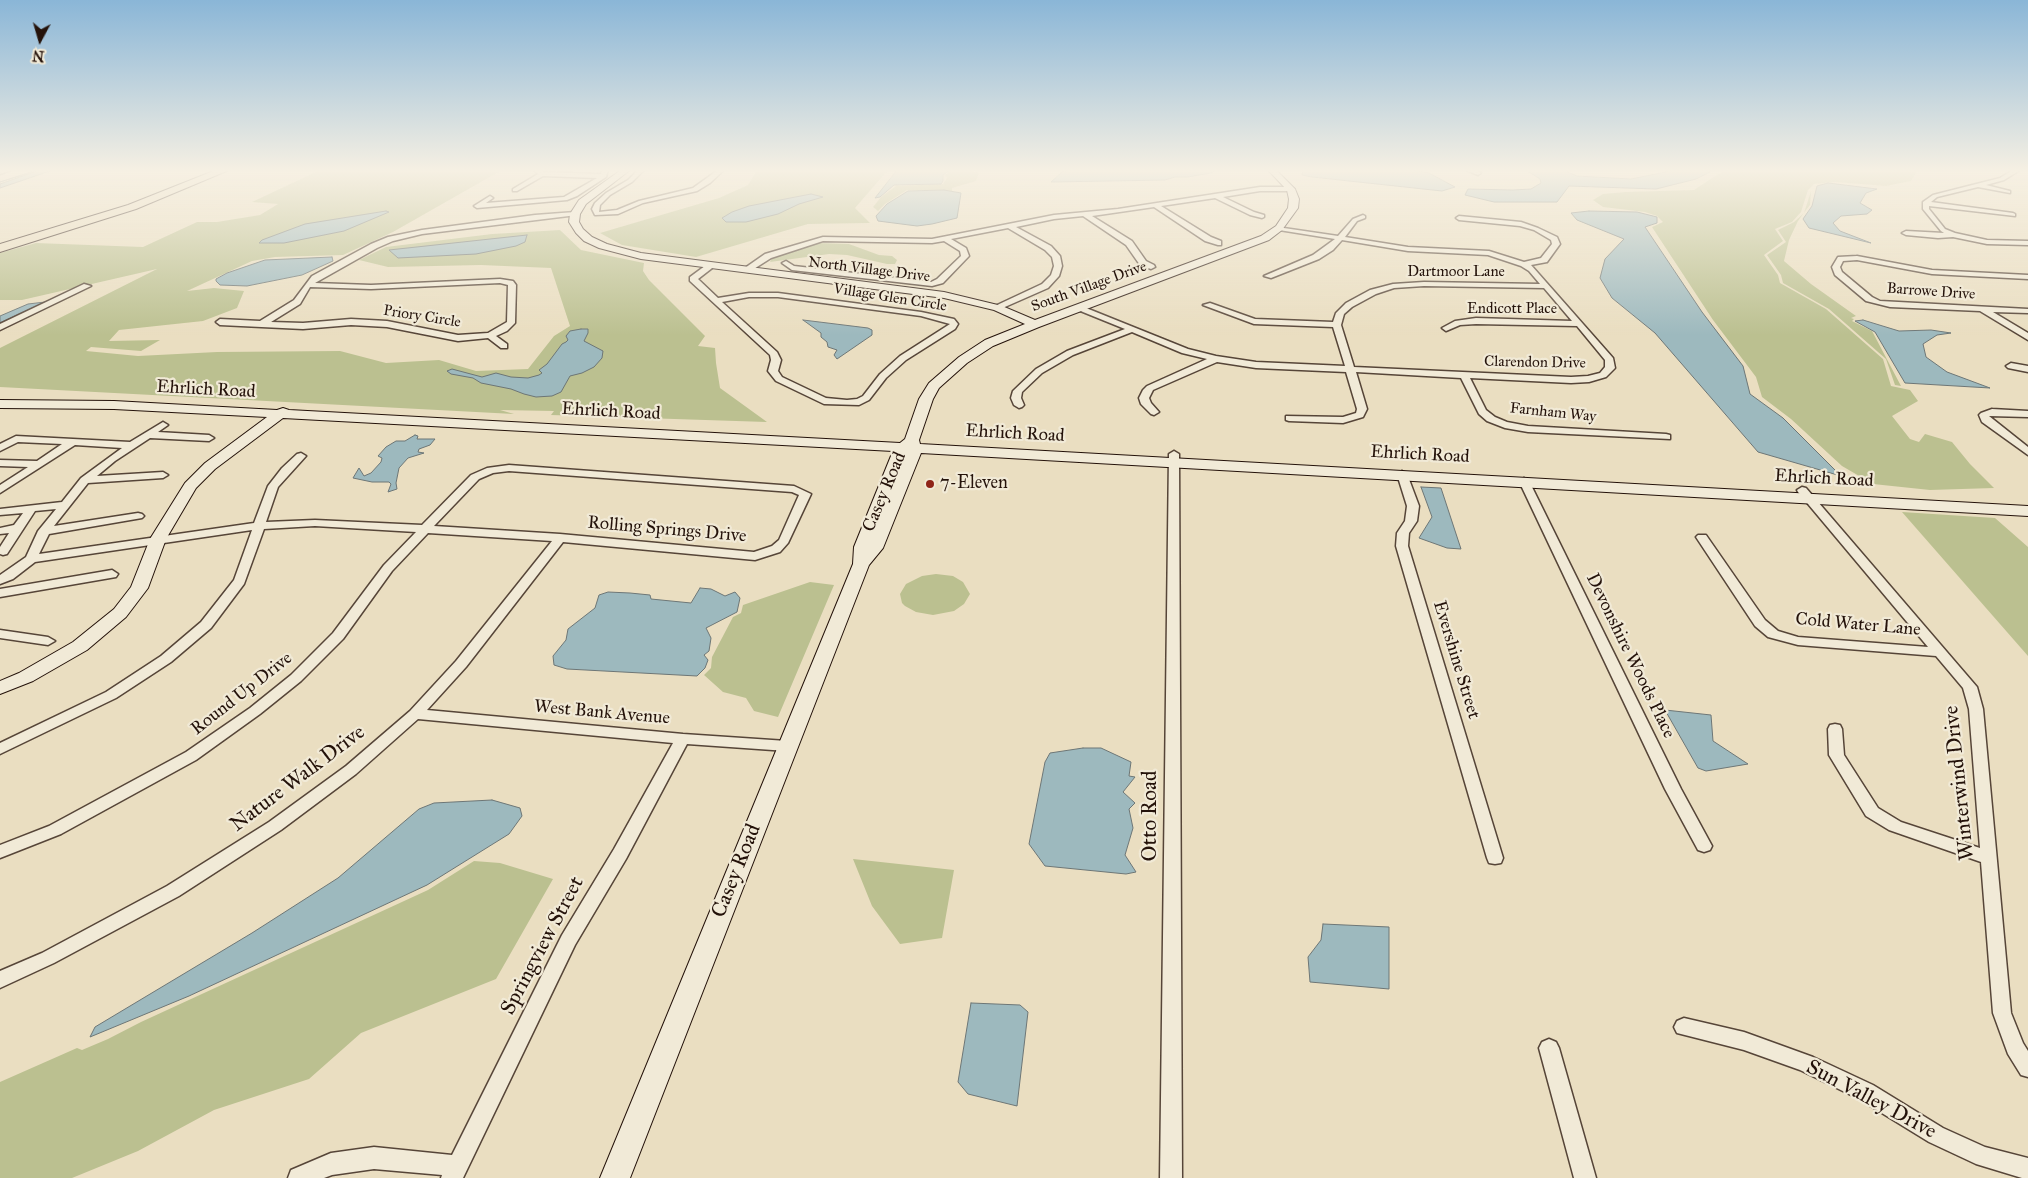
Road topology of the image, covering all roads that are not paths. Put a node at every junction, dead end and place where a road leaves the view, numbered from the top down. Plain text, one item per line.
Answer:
1 (56, 225) edge
2 (75, 225) edge
3 (478, 225) edge
4 (576, 225) edge
5 (1008, 225) joint
6 (1100, 225) edge
7 (1186, 225) edge
8 (1281, 225) edge
9 (1351, 225) edge
10 (1524, 225) edge
11 (1939, 225) edge
12 (1279, 228) junction
13 (1906, 232) dead end
14 (1953, 235) junction
15 (946, 239) junction
16 (1340, 239) junction
17 (0, 241) edge
18 (1218, 243) dead end
19 (2028, 243) edge
20 (0, 248) edge
21 (786, 263) dead end
22 (1524, 264) junction
23 (712, 265) junction
24 (1151, 267) dead end
25 (746, 270) junction
26 (1268, 276) dead end
27 (2028, 277) edge
28 (308, 285) junction
29 (87, 286) dead end
30 (1547, 286) junction
31 (716, 301) junction
32 (1207, 305) dead end
33 (998, 308) junction
34 (1081, 308) junction
35 (1982, 309) junction
36 (2028, 311) edge
37 (220, 322) dead end
38 (262, 324) junction
39 (1035, 324) junction
40 (1580, 324) junction
41 (1337, 325) junction
42 (0, 327) edge
43 (1446, 328) dead end
44 (1132, 329) junction
45 (490, 335) junction
46 (2028, 337) edge
47 (504, 346) dead end
48 (1216, 359) junction
49 (2011, 366) dead end
50 (2028, 369) edge
51 (1350, 370) junction
52 (1464, 375) junction
53 (0, 397) edge
54 (0, 404) edge
55 (1019, 405) dead end
56 (285, 410) junction
57 (1154, 412) dead end
58 (2028, 414) edge
59 (1289, 418) dead end
60 (163, 425) dead end
61 (149, 435) junction
62 (1666, 437) dead end
63 (209, 438) dead end
64 (73, 442) junction
65 (133, 445) junction
66 (910, 446) junction
67 (0, 448) edge
68 (2028, 452) edge
69 (301, 456) dead end
70 (1174, 458) junction
71 (0, 463) edge
72 (37, 464) junction
73 (1453, 469) junction
74 (1347, 471) junction
75 (1402, 474) junction
76 (164, 475) dead end
77 (85, 480) junction
78 (1524, 481) junction
79 (0, 490) edge
80 (1806, 494) junction
81 (454, 499) joint
82 (2028, 502) edge
83 (63, 506) junction
84 (31, 510) junction
85 (2028, 511) edge
86 (0, 512) edge
87 (138, 516) dead end
88 (258, 526) junction
89 (18, 528) junction
90 (44, 530) junction
91 (425, 530) junction
92 (0, 531) edge
93 (1702, 537) dead end
94 (560, 538) junction
95 (158, 539) junction
96 (3, 551) dead end
97 (31, 559) junction
98 (112, 574) dead end
99 (0, 580) edge
100 (0, 593) edge
101 (0, 634) edge
102 (48, 641) dead end
103 (1941, 652) junction
104 (0, 688) edge
105 (415, 714) junction
106 (1835, 729) dead end
107 (683, 739) junction
108 (786, 746) junction
109 (0, 749) edge
110 (1704, 846) dead end
111 (0, 852) edge
112 (1495, 858) dead end
113 (1989, 858) junction
114 (0, 980) edge
115 (1684, 1027) dead end
116 (1549, 1048) dead end
117 (2028, 1068) edge
118 (2028, 1169) edge
119 (455, 1172) edge
120 (299, 1178) edge
121 (615, 1178) edge
122 (1171, 1178) edge
123 (1585, 1178) edge

1 - 17 main road
2 - 20 main road
3 - 28 street
4 - 23 street, North Village Drive
5 - 15 street
5 - 33 street
6 - 24 street
7 - 18 street
8 - 12 street, South Village Drive
9 - 16 street
10 - 22 street
11 - 14 street
12 - 16 street, Clarendon Drive
12 - 34 street, South Village Drive
13 - 14 street
14 - 19 street
15 - 21 street
15 - 25 street
16 - 22 street, Clarendon Drive
16 - 26 street
22 - 30 street, Clarendon Drive
23 - 25 street, North Village Drive
23 - 31 street, Village Glen Circle
25 - 33 street, North Village Drive
27 - 35 street, Barrowe Drive
28 - 38 street
28 - 45 street, Priory Circle
29 - 42 street
30 - 40 street, Clarendon Drive
30 - 41 street, Dartmoor Lane
31 - 31 street, Village Glen Circle
32 - 41 street
33 - 39 street, North Village Drive
34 - 39 street, South Village Drive
34 - 44 street, Clarendon Drive
35 - 36 street, Barrowe Drive
35 - 46 street
37 - 38 street, Priory Circle
38 - 45 street, Priory Circle
39 - 66 street, South Village Drive
40 - 43 street, Endicott Place
40 - 52 street, Clarendon Drive
41 - 51 street
44 - 48 street, Clarendon Drive
44 - 55 street
45 - 47 street
48 - 51 street, Clarendon Drive
48 - 57 street
49 - 50 street
51 - 52 street, Clarendon Drive
51 - 59 street
52 - 62 street, Farnham Way
53 - 56 street, Ehrlich Road
54 - 56 street, Ehrlich Road
56 - 66 street, Ehrlich Road
56 - 95 street
58 - 68 street
60 - 61 street
61 - 63 street
61 - 65 street
64 - 65 street
64 - 67 street
64 - 72 street
65 - 77 street
66 - 70 street, Ehrlich Road
66 - 108 street, Casey Road
69 - 88 street
70 - 73 street, Ehrlich Road
70 - 74 street, Ehrlich Road
70 - 122 street, Otto Road
71 - 72 street
72 - 79 street
73 - 74 street
73 - 80 street, Ehrlich Road
74 - 75 street, Ehrlich Road
75 - 78 street, Ehrlich Road
75 - 112 street, Evershine Street
76 - 77 street
77 - 83 street
78 - 80 street, Ehrlich Road
78 - 110 street, Devonshire Woods Place
80 - 82 street, Ehrlich Road
80 - 85 street, Ehrlich Road
80 - 103 street, Winterwind Drive
81 - 91 street, Round Up Drive
81 - 94 street, Rolling Springs Drive
83 - 84 street
83 - 90 street
84 - 86 street
84 - 89 street
87 - 90 street
88 - 91 street, Rolling Springs Drive
88 - 95 street, Rolling Springs Drive
88 - 109 street
89 - 92 street
89 - 96 street
90 - 97 street
91 - 94 street, Rolling Springs Drive
91 - 111 street, Round Up Drive
93 - 103 street, Cold Water Lane
94 - 105 street, Nature Walk Drive
95 - 97 street, Rolling Springs Drive
95 - 104 street
97 - 99 street
98 - 100 street
101 - 102 street
103 - 113 street, Winterwind Drive
105 - 107 street, West Bank Avenue
105 - 114 street, Nature Walk Drive
106 - 113 street
107 - 108 street, West Bank Avenue
107 - 119 street, Springview Street
108 - 121 street, Casey Road
113 - 117 street, Winterwind Drive
115 - 118 street, Sun Valley Drive
116 - 123 street
119 - 120 street

